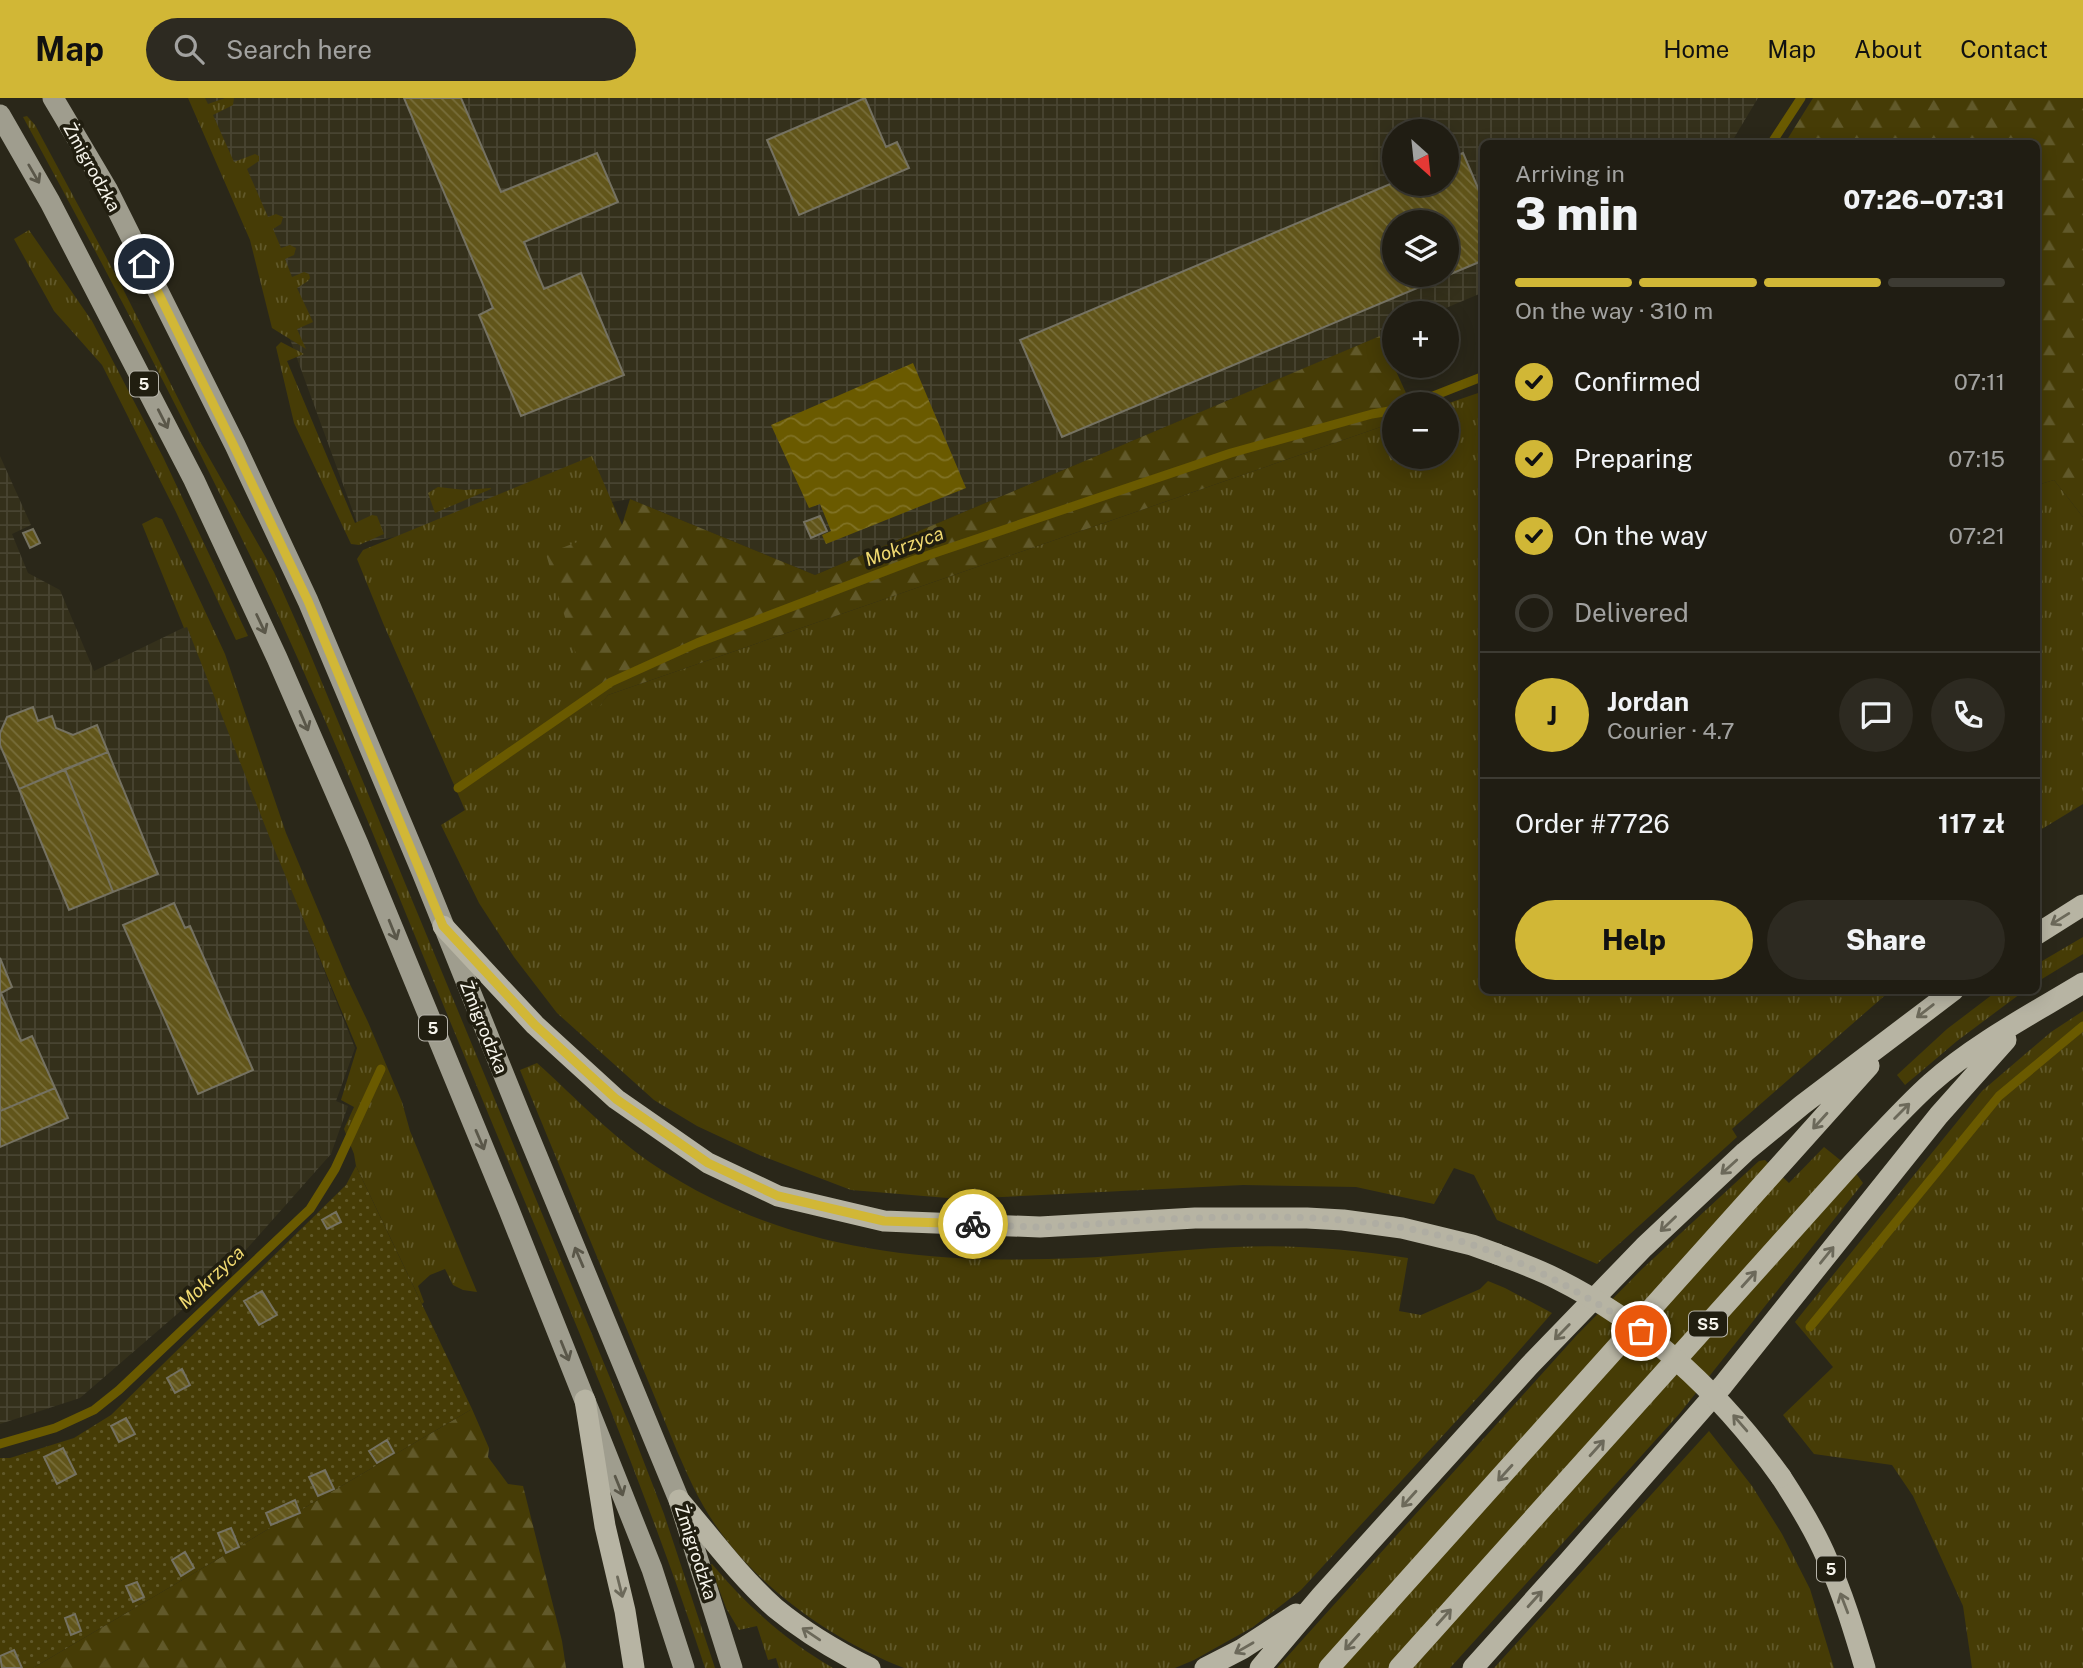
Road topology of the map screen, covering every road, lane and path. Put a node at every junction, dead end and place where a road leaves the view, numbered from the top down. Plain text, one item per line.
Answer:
1 (53, 98) edge
2 (0, 115) edge
3 (2083, 905) edge
4 (443, 926) junction
5 (2040, 932) edge
6 (2083, 983) edge
7 (1949, 994) edge
8 (2041, 1008) junction
9 (1898, 1033) junction
10 (585, 1400) junction
11 (679, 1500) junction
12 (1321, 1596) junction
13 (634, 1668) edge
14 (684, 1668) edge
15 (732, 1668) edge
16 (870, 1668) edge
17 (1205, 1668) edge
18 (1260, 1668) edge
19 (1329, 1668) edge
20 (1399, 1668) edge
21 (1473, 1668) edge
22 (1865, 1668) edge

1 - 4 main road, Żmigrodzka / 5
2 -> 10 main road, 5
3 -> 5 highway
11 -> 4 main road, Żmigrodzka
22 -> 4 highway, 5, bridge
6 - 8 highway
7 -> 9 highway
20 -> 8 highway, S5
21 -> 8 highway
9 -> 12 highway
9 -> 19 highway
10 -> 13 highway, 5
10 -> 14 main road
11 - 15 main road, Żmigrodzka
16 -> 11 highway
12 -> 17 highway
12 - 18 highway

